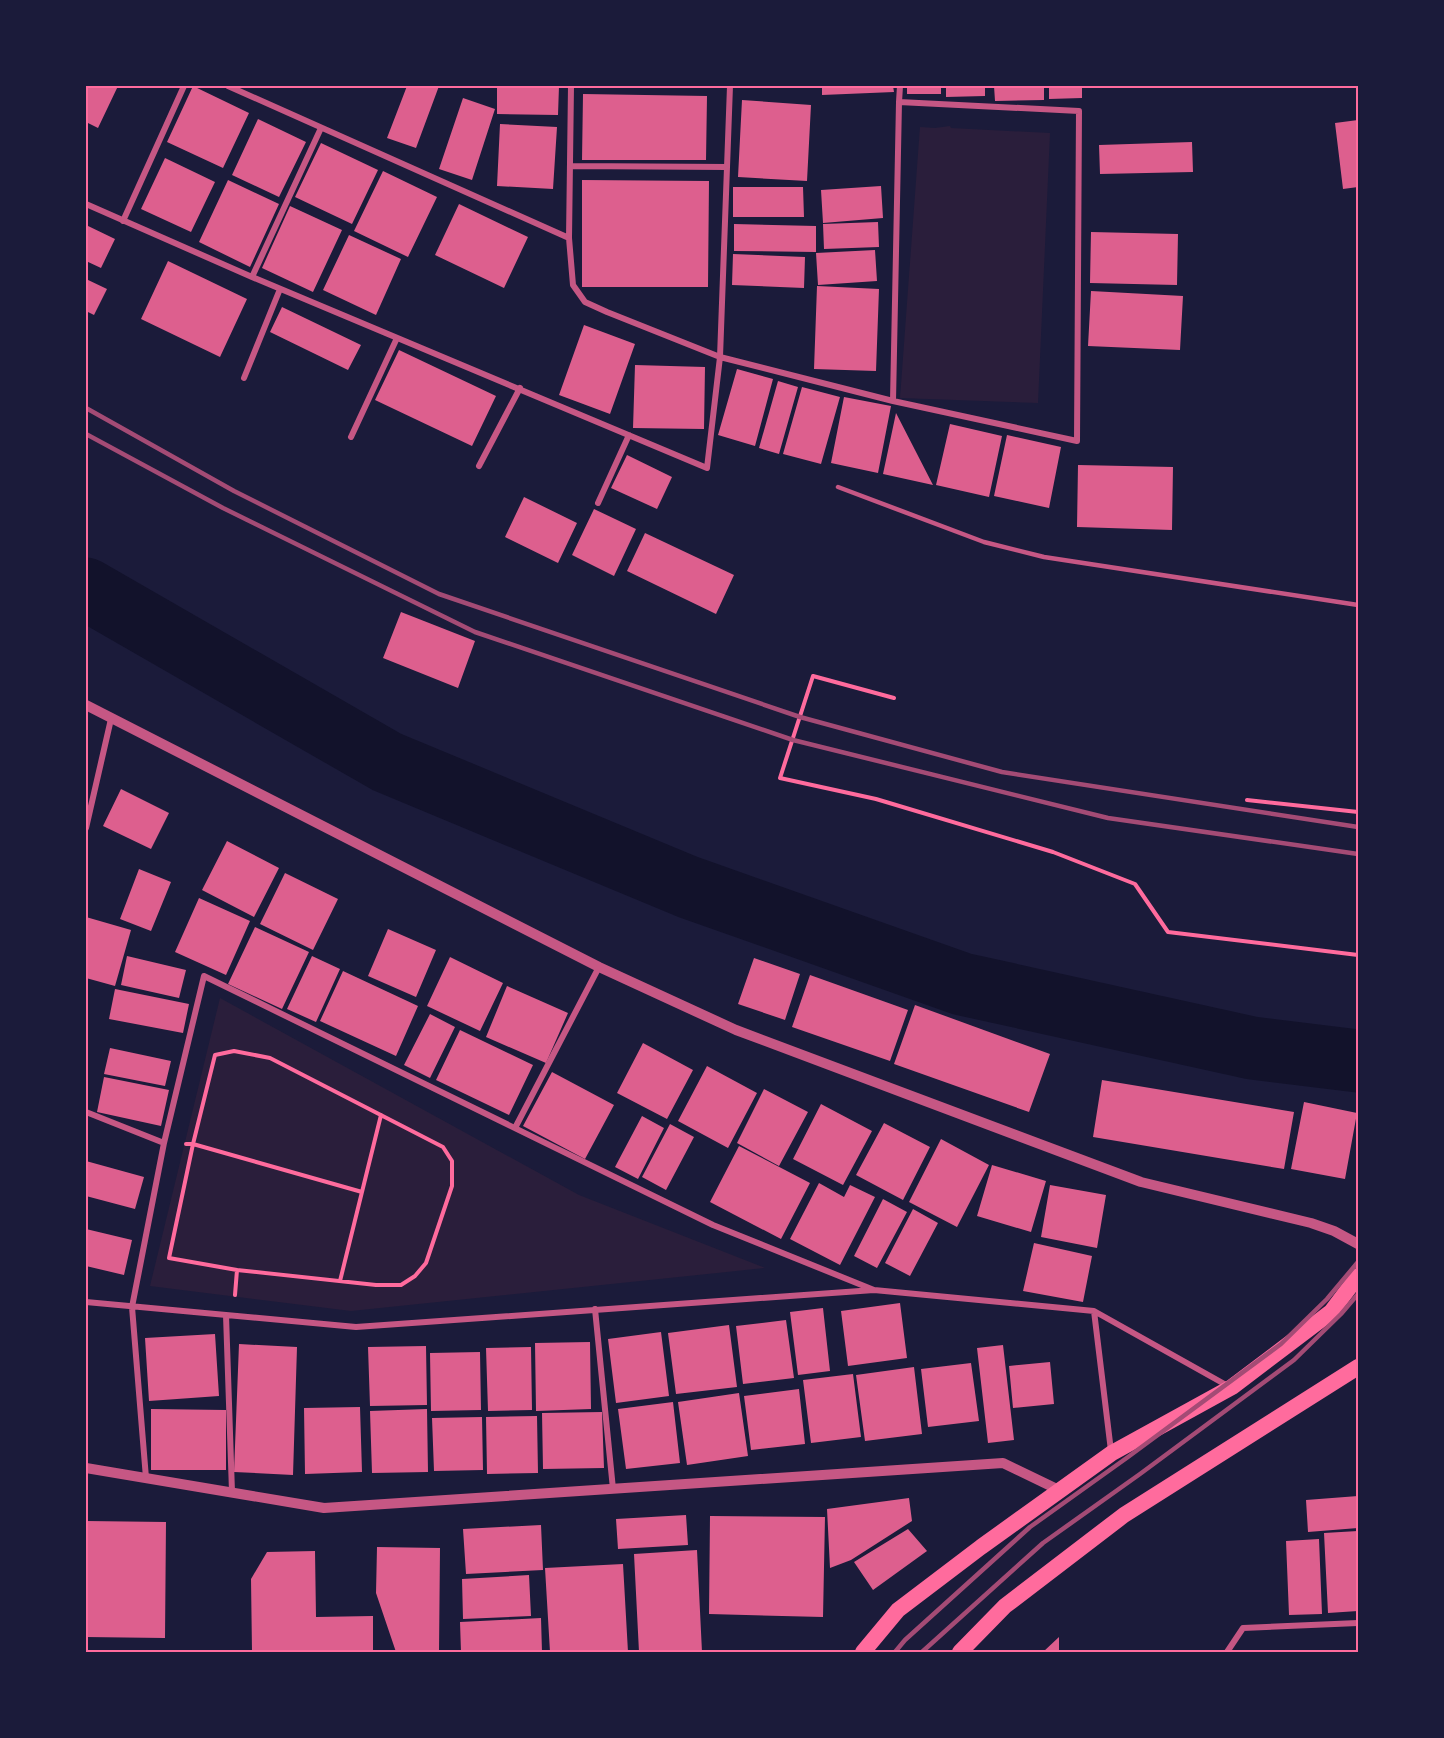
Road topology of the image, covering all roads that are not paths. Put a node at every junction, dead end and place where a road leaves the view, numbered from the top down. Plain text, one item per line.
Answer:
1 (184, 86) edge
2 (228, 86) edge
3 (571, 86) edge
4 (730, 86) edge
5 (900, 86) edge
6 (899, 102) junction
7 (321, 128) junction
8 (570, 166) junction
9 (727, 167) junction
10 (86, 204) edge
11 (123, 221) junction
12 (569, 238) junction
13 (252, 277) junction
14 (280, 289) junction
15 (397, 338) junction
16 (720, 357) junction
17 (244, 378) dead end
18 (520, 388) junction
19 (893, 401) junction
20 (629, 435) junction
21 (351, 437) dead end
22 (479, 466) dead end
23 (838, 488) dead end
24 (598, 503) dead end
25 (1359, 605) edge
26 (86, 705) edge
27 (111, 719) junction
28 (86, 828) edge
29 (599, 967) junction
30 (86, 1112) edge
31 (515, 1128) junction
32 (164, 1143) junction
33 (1359, 1244) edge
34 (1359, 1276) edge
35 (874, 1290) junction
36 (86, 1302) edge
37 (132, 1307) junction
38 (595, 1309) junction
39 (1094, 1311) junction
40 (226, 1315) junction
41 (1359, 1367) edge
42 (1232, 1388) junction
43 (1112, 1453) junction
44 (86, 1468) edge
45 (146, 1478) junction
46 (613, 1489) junction
47 (1059, 1490) junction
48 (232, 1492) junction
49 (1359, 1623) edge
50 (863, 1653) edge
51 (960, 1653) edge
52 (1227, 1653) edge

1 - 11 street
2 - 7 street
3 - 8 street
4 - 9 street
5 - 6 street
6 - 19 street
6 - 19 street
7 - 12 street
7 - 13 street
8 - 9 street
8 - 12 street
9 - 16 street
10 - 11 street
11 - 13 street
12 - 16 street
13 - 14 street
14 - 15 street
14 - 17 street
15 - 18 street
15 - 21 street
16 - 19 street
16 - 20 street
18 - 20 street
18 - 22 street
20 - 24 street
23 - 25 lane
26 - 27 street
27 - 28 street
27 - 29 street
29 - 31 street
29 - 33 street
30 - 32 street
31 - 32 street
31 - 35 street
32 - 37 street
34 - 42 highway
35 - 38 street
35 - 39 street
36 - 37 street
37 - 40 street
37 - 45 street
38 - 40 street
38 - 46 street
39 - 42 street
39 - 43 street
40 - 48 street
41 - 51 highway
42 - 43 highway
43 - 47 highway
44 - 45 street
45 - 48 street
46 - 47 street
46 - 48 street
47 - 50 highway
49 - 52 street

